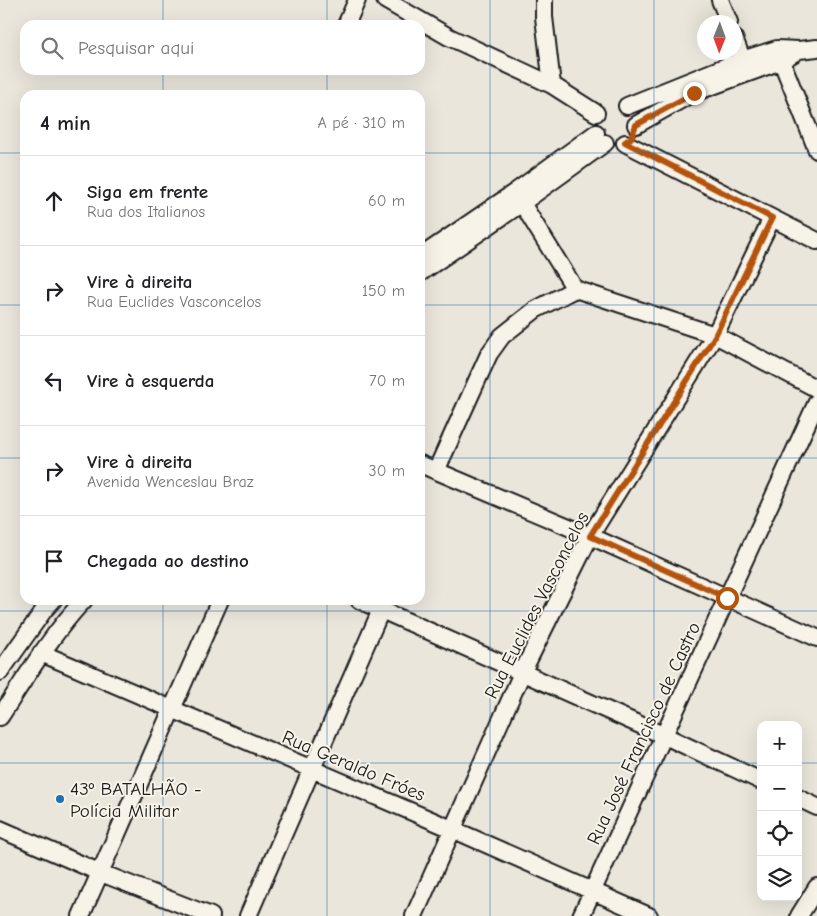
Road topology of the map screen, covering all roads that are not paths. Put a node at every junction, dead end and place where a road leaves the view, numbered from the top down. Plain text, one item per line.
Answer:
1 (357, 0) edge
2 (385, 0) edge
3 (544, 0) edge
4 (720, 0) edge
5 (726, 15) edge
6 (348, 20) edge
7 (421, 20) edge
8 (425, 22) edge
9 (817, 48) edge
10 (779, 55) junction
11 (742, 59) edge
12 (745, 67) junction
13 (552, 85) junction
14 (611, 106) junction
15 (636, 125) junction
16 (600, 138) junction
17 (625, 142) junction
18 (817, 150) edge
19 (519, 198) junction
20 (772, 218) junction
21 (817, 226) edge
22 (798, 231) junction
23 (817, 241) edge
24 (425, 254) edge
25 (425, 269) edge
26 (575, 289) junction
27 (715, 336) junction
28 (817, 389) edge
29 (816, 408) edge
30 (425, 466) edge
31 (436, 471) junction
32 (590, 536) junction
33 (727, 598) junction
34 (48, 605) edge
35 (79, 605) edge
36 (218, 605) edge
37 (370, 605) edge
38 (381, 610) junction
39 (817, 638) edge
40 (41, 653) junction
41 (0, 672) edge
42 (522, 673) junction
43 (173, 710) junction
44 (0, 717) edge
45 (665, 736) junction
46 (312, 769) junction
47 (757, 779) edge
48 (802, 800) edge
49 (817, 807) edge
50 (0, 829) edge
51 (452, 829) junction
52 (100, 873) junction
53 (817, 887) edge
54 (593, 891) junction
55 (82, 916) edge
56 (211, 916) edge
57 (248, 916) edge
58 (414, 916) edge
59 (582, 916) edge
60 (649, 916) edge
61 (799, 916) edge

1 - 6 street
2 - 7 street
3 - 13 street
4 - 5 street
8 - 13 street
9 - 10 street
10 - 12 street
10 - 18 street
11 - 12 street
12 - 14 street
12 - 15 street
13 - 14 street
14 - 15 street
14 - 16 street
15 - 17 street
16 - 17 street
16 - 19 street
17 - 20 street
19 - 24 street
19 - 25 street
19 - 26 street
20 - 22 street
20 - 27 street, Rua Euclides Vasconcelos
21 - 22 street
22 - 23 street
26 - 27 street
26 - 31 street
27 - 28 street
27 - 32 street, Rua Euclides Vasconcelos
29 - 33 street, Rua José Francisco de Castro
30 - 31 street
31 - 32 street
32 - 33 street
32 - 42 street, Rua Euclides Vasconcelos
33 - 39 street
33 - 45 street, Rua José Francisco de Castro
34 - 41 street
35 - 40 street
36 - 43 street
37 - 38 street
38 - 42 street
38 - 46 street
40 - 43 street, Rua Geraldo Fróes
40 - 44 street
42 - 45 street
42 - 51 street, Rua Euclides Vasconcelos
43 - 46 street, Rua Geraldo Fróes
43 - 52 street
45 - 47 street
45 - 54 street, Rua José Francisco de Castro
46 - 51 street, Rua Geraldo Fróes
46 - 57 street
48 - 49 street
50 - 52 street
51 - 54 street, Rua Geraldo Fróes
51 - 58 street, Rua Euclides Vasconcelos
52 - 55 street
52 - 56 street
53 - 61 street
54 - 59 street, Rua José Francisco de Castro
54 - 60 street, Rua Geraldo Fróes

